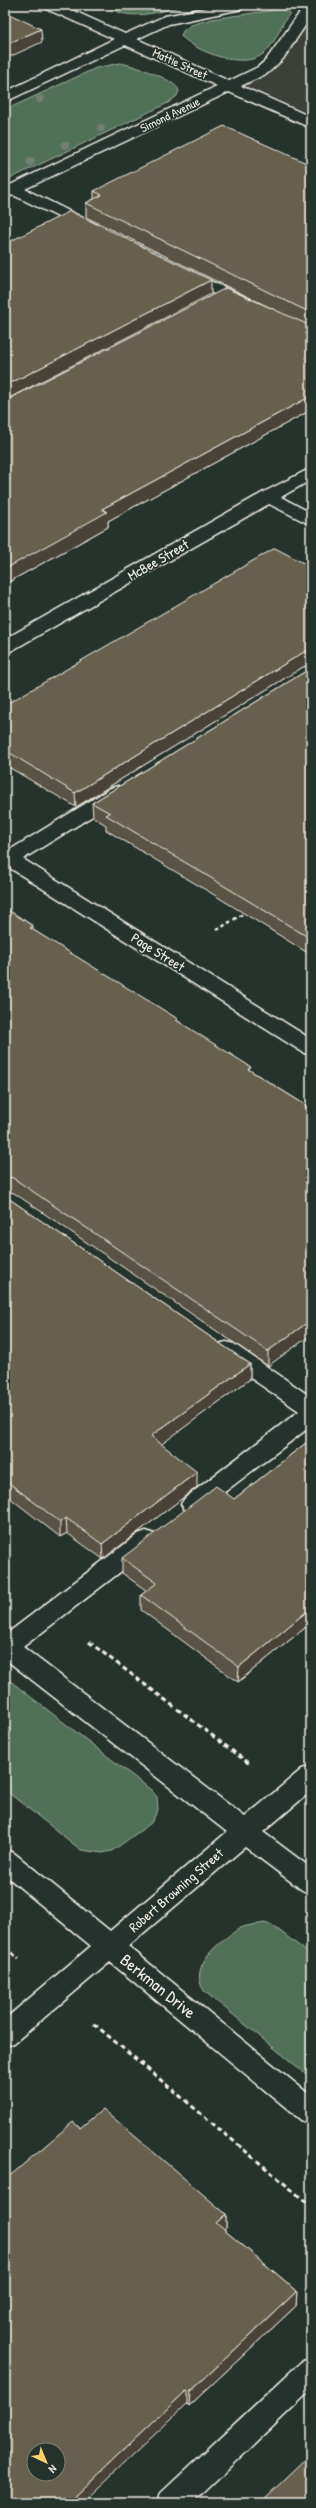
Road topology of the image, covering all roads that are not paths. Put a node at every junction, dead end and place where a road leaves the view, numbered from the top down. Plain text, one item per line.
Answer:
1 (49, 5) edge
2 (242, 5) edge
3 (311, 7) edge
4 (126, 40) junction
5 (229, 86) junction
6 (5, 98) edge
7 (311, 123) edge
8 (9, 191) edge
9 (106, 235) edge
10 (169, 266) edge
11 (225, 294) junction
12 (205, 304) edge
13 (261, 311) edge
14 (311, 473) edge
15 (268, 497) junction
16 (311, 520) edge
17 (5, 647) edge
18 (131, 784) edge
19 (7, 858) edge
20 (311, 1048) edge
21 (207, 1337) edge
22 (311, 1408) edge
23 (311, 1414) edge
24 (6, 1647) edge
25 (311, 1776) edge
26 (244, 1832) junction
27 (5, 1860) edge
28 (311, 1883) edge
29 (110, 1947) junction
30 (5, 2035) edge
31 (311, 2112) edge
32 (311, 2371) edge
33 (172, 2503) edge

1 - 4 street, Mattie Street
2 - 4 street
3 - 5 street, Simond Avenue
4 - 5 street, Mattie Street
4 - 6 street
5 - 7 street, Mattie Street
5 - 8 street, Simond Avenue
8 - 9 street
10 - 11 street
11 - 12 street
11 - 13 street
14 - 15 street, McBee Street
15 - 16 street
15 - 17 street, McBee Street
18 - 19 street
19 - 20 street, Page Street
21 - 22 street
23 - 24 street
24 - 26 street
25 - 26 street, Robert Browning Street
26 - 28 street
26 - 29 street, Robert Browning Street
27 - 29 street, Berkman Drive
29 - 30 street, Robert Browning Street
29 - 31 street, Berkman Drive
32 - 33 street

